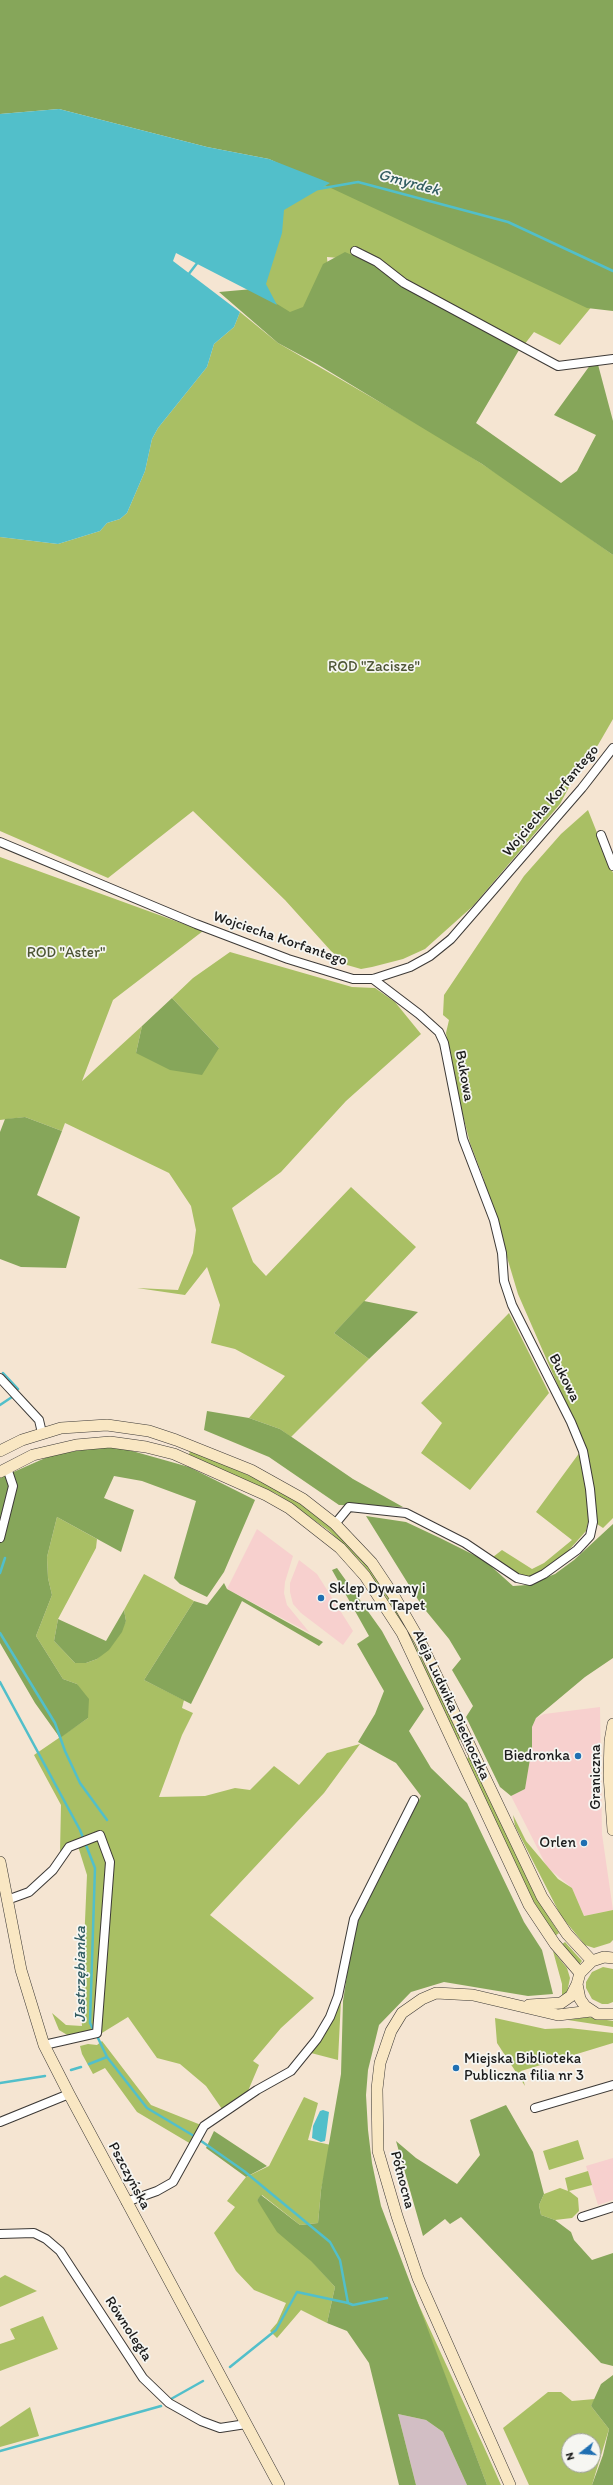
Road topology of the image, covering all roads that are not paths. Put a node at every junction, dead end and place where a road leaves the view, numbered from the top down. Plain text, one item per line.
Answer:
1 (355, 251) dead end
2 (613, 359) edge
3 (613, 748) edge
4 (601, 835) dead end
5 (0, 842) edge
6 (613, 866) edge
7 (372, 978) junction
8 (0, 1378) edge
9 (42, 1433) junction
10 (0, 1451) edge
11 (3, 1470) edge
12 (335, 1524) junction
13 (0, 1538) edge
14 (613, 1724) edge
15 (414, 1800) dead end
16 (613, 1830) edge
17 (0, 1862) edge
18 (2, 1881) edge
19 (7, 1900) junction
20 (612, 1956) edge
21 (592, 1960) junction
22 (579, 1978) junction
23 (513, 2006) junction
24 (591, 2011) junction
25 (613, 2014) edge
26 (44, 2045) junction
27 (613, 2085) edge
28 (69, 2094) junction
29 (535, 2108) dead end
30 (0, 2122) edge
31 (126, 2202) junction
32 (613, 2207) edge
33 (582, 2217) dead end
34 (0, 2234) edge
35 (246, 2424) junction
36 (279, 2485) edge
37 (510, 2485) edge

1 - 2 street
3 - 7 street, Wojciecha Korfantego
4 - 6 street
5 - 7 street, Wojciecha Korfantego
7 - 12 street, Bukowa
8 - 9 street
9 - 10 main road, Aleja Ludwika Piechoczka
9 - 12 main road, Aleja Ludwika Piechoczka
11 - 13 street
11 - 22 main road, Aleja Ludwika Piechoczka
12 - 21 main road, Aleja Ludwika Piechoczka
14 - 16 main road, Graniczna
15 - 31 street
17 - 18 main road, Pszczyńska
18 - 19 main road, Pszczyńska
19 - 26 main road, Pszczyńska
19 - 26 street
20 - 21 main road
21 - 22 main road
22 - 23 main road
22 - 24 main road
23 - 24 main road, Północna
23 - 37 main road, Północna
24 - 25 main road, Północna
26 - 28 main road, Pszczyńska
27 - 29 street
28 - 30 street
28 - 31 main road, Pszczyńska
31 - 35 main road, Pszczyńska
32 - 33 street
34 - 35 street, Równoległa
35 - 36 main road, Pszczyńska

